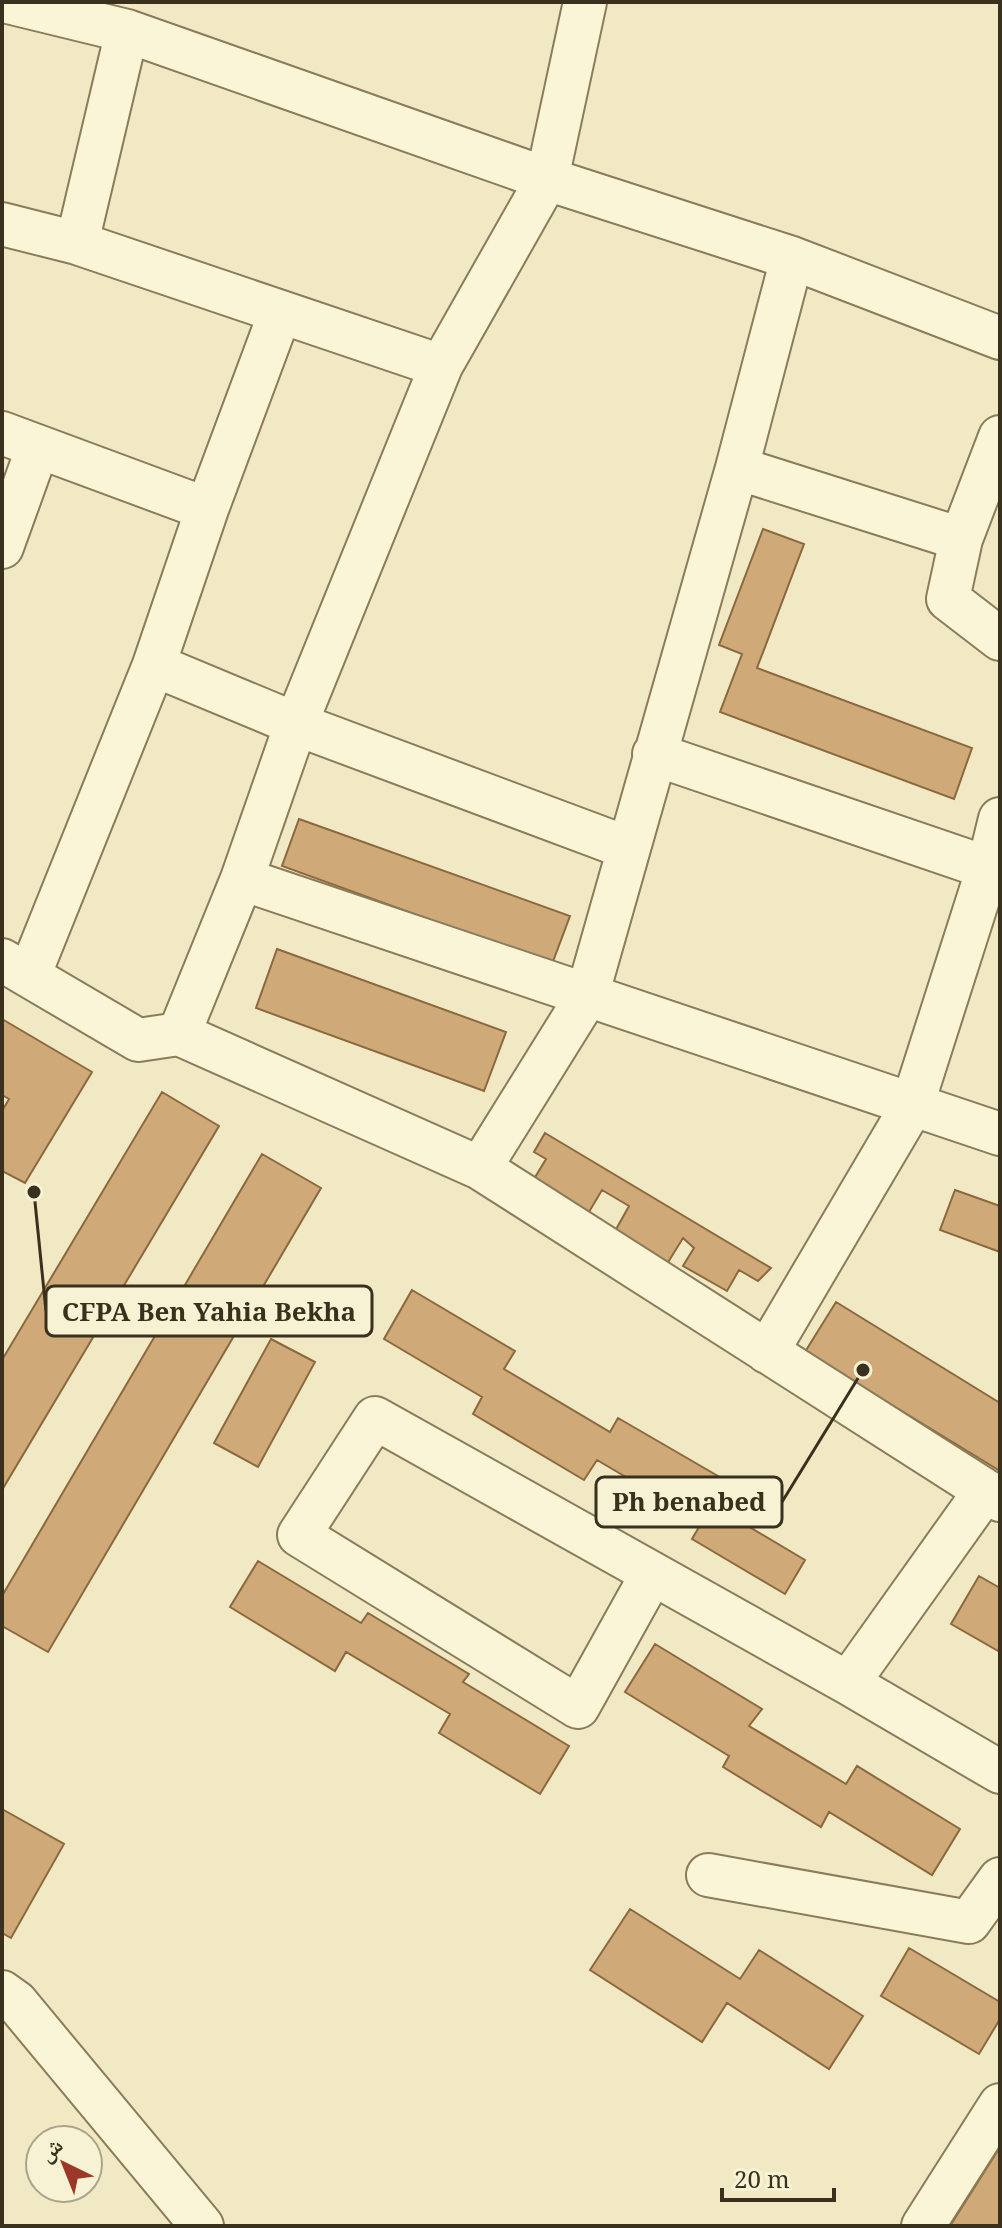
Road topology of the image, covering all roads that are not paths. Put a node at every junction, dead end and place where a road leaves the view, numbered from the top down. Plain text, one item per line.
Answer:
1 (8, 2) edge
2 (585, 2) edge
3 (127, 31) junction
4 (547, 179) junction
5 (2, 224) edge
6 (77, 243) junction
7 (792, 258) junction
8 (280, 313) junction
9 (1000, 338) edge
10 (441, 366) junction
11 (1000, 437) edge
12 (20, 440) edge
13 (737, 468) junction
14 (207, 509) junction
15 (961, 539) junction
16 (2, 547) edge
17 (1000, 639) edge
18 (154, 665) junction
19 (296, 724) junction
20 (654, 754) junction
21 (1000, 819) edge
22 (628, 848) junction
23 (994, 870) edge
24 (242, 879) junction
25 (16, 968) edge
26 (587, 996) junction
27 (179, 1034) junction
28 (912, 1106) junction
29 (1000, 1134) edge
30 (480, 1168) junction
31 (767, 1352) junction
32 (992, 1496) edge
33 (652, 1574) junction
34 (848, 1683) junction
35 (1000, 1772) edge
36 (708, 1875) dead end
37 (1000, 1879) edge
38 (2, 1992) edge
39 (1000, 2105) edge
40 (202, 2226) edge
41 (923, 2226) edge

1 - 3 street
2 - 4 street
3 - 4 street
3 - 6 street
4 - 7 street
4 - 10 street
5 - 6 street
6 - 8 street
7 - 9 street
7 - 13 street
8 - 10 street
8 - 14 street
10 - 19 street
11 - 15 street
12 - 14 street
12 - 16 street
13 - 15 street
13 - 20 street
14 - 18 street
15 - 17 street
18 - 19 street
18 - 25 street
19 - 22 street
19 - 24 street
20 - 22 street
20 - 23 street
21 - 23 street
22 - 26 street
23 - 28 street
24 - 26 street
24 - 27 street
25 - 27 street
26 - 28 street
26 - 30 street
27 - 30 street
28 - 29 street
28 - 31 street
30 - 31 street
31 - 32 street
32 - 34 street
33 - 33 street
33 - 34 street
34 - 35 street
36 - 37 street
38 - 40 street
39 - 41 street

